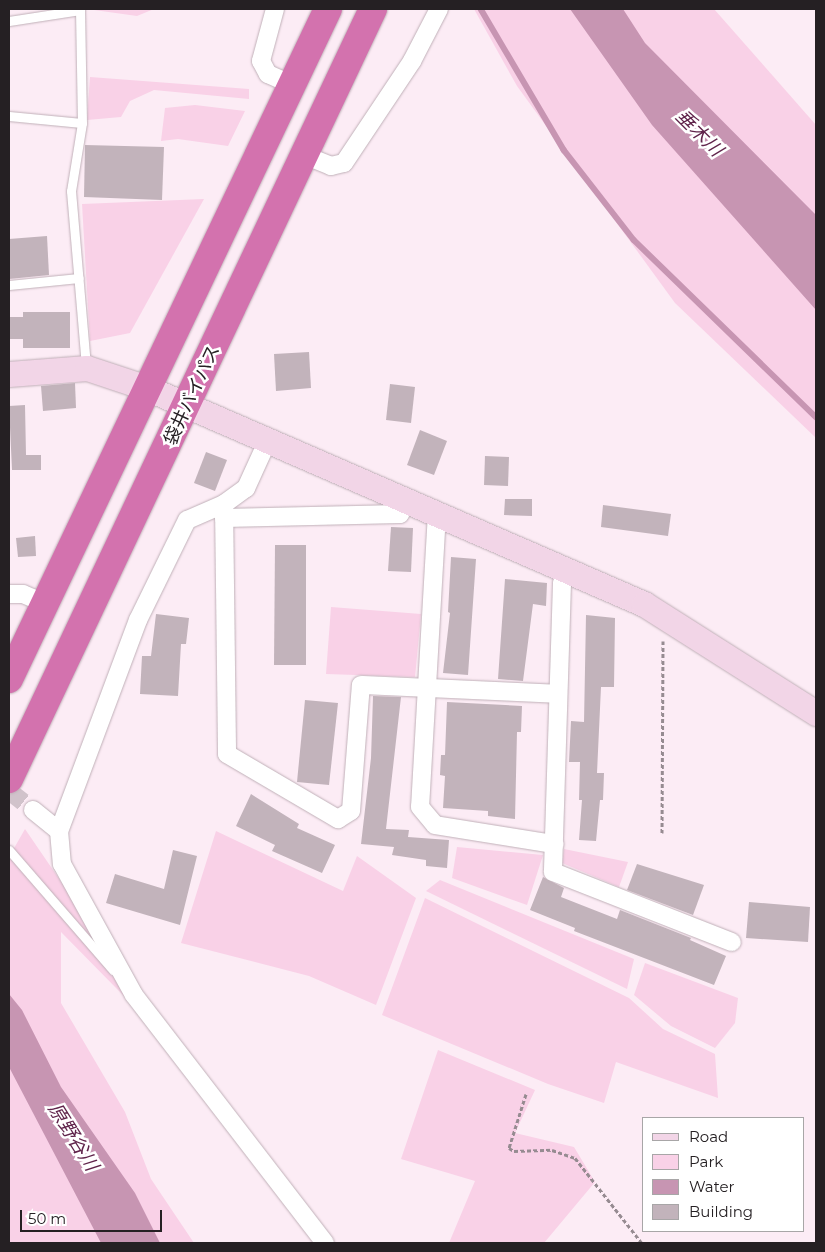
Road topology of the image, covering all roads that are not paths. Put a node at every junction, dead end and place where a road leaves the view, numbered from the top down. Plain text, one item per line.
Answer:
1 (80, 9) edge
2 (274, 9) edge
3 (328, 9) edge
4 (373, 9) edge
5 (439, 9) edge
6 (9, 21) edge
7 (293, 85) junction
8 (9, 116) edge
9 (82, 123) junction
10 (304, 155) junction
11 (79, 278) junction
12 (9, 285) edge
13 (87, 368) junction
14 (9, 374) edge
15 (147, 388) junction
16 (188, 406) junction
17 (267, 442) junction
18 (406, 501) junction
19 (224, 511) junction
20 (438, 513) junction
21 (568, 569) junction
22 (9, 594) edge
23 (44, 603) junction
24 (9, 679) edge
25 (428, 687) junction
26 (558, 694) junction
27 (816, 713) edge
28 (9, 779) edge
29 (33, 810) tunnel mouth
30 (59, 832) junction
31 (554, 844) junction
32 (9, 850) edge
33 (732, 942) dead end
34 (134, 995) junction
35 (325, 1243) edge

1 - 6 lane
1 - 9 lane
2 - 7 street
3 - 7 highway
4 - 10 highway, 袋井バイパス
5 - 10 street
7 - 15 highway
8 - 9 lane
9 - 11 lane
10 - 16 highway, 袋井バイパス
11 - 12 lane
11 - 13 lane
13 - 14 street
13 - 15 street
15 - 16 street
15 - 23 highway
16 - 17 street
16 - 28 highway, 袋井バイパス
17 - 18 street
17 - 19 street
18 - 19 street
18 - 20 street
19 - 25 street
19 - 30 street
20 - 21 street
20 - 25 street
21 - 26 street
21 - 27 street
22 - 23 street
23 - 24 highway
25 - 26 street
25 - 31 street
26 - 31 street
29 - 30 street
30 - 34 street
31 - 33 street
32 - 34 lane
34 - 35 street

